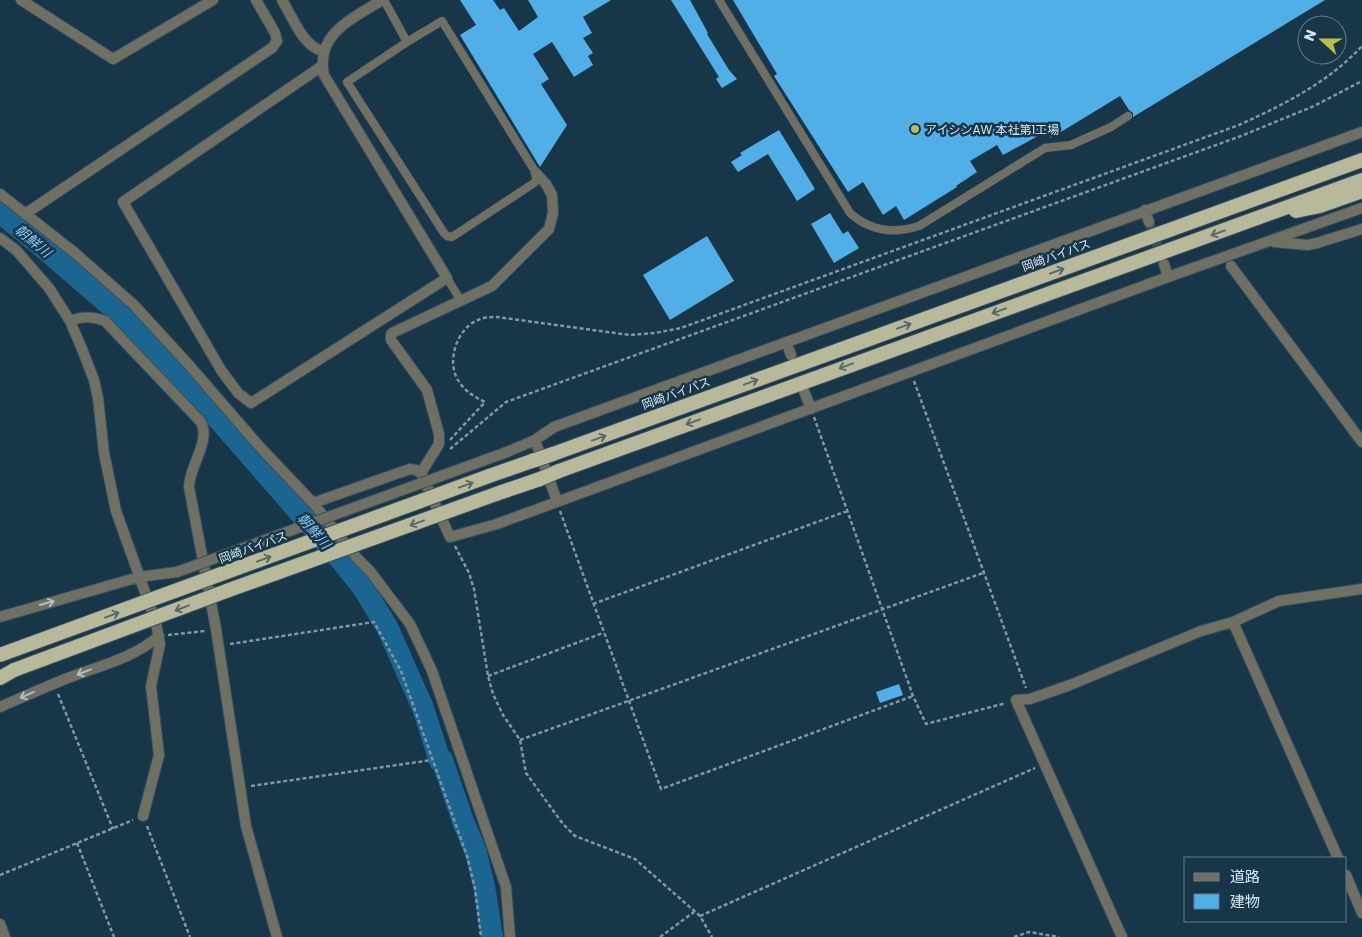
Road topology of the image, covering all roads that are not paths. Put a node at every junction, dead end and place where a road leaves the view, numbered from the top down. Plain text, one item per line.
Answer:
1 (21, 0) edge
2 (213, 0) edge
3 (256, 0) edge
4 (282, 0) edge
5 (383, 0) edge
6 (719, 0) edge
7 (407, 42) junction
8 (323, 51) junction
9 (322, 66) junction
10 (1128, 116) dead end
11 (1362, 132) edge
12 (1362, 152) edge
13 (1362, 160) edge
14 (536, 172) junction
15 (1306, 180) junction
16 (1362, 180) edge
17 (1362, 191) edge
18 (0, 194) edge
19 (1362, 208) edge
20 (1144, 210) junction
21 (25, 214) junction
22 (1149, 222) tunnel mouth
23 (1248, 222) junction
24 (1362, 229) edge
25 (0, 238) edge
26 (1270, 242) junction
27 (1164, 264) tunnel mouth
28 (1231, 266) dead end
29 (1168, 277) junction
30 (447, 278) junction
31 (461, 301) junction
32 (70, 321) junction
33 (786, 342) junction
34 (790, 355) dead end
35 (804, 391) dead end
36 (811, 409) junction
37 (536, 440) junction
38 (1362, 442) edge
39 (421, 473) junction
40 (556, 501) junction
41 (313, 503) junction
42 (140, 577) junction
43 (1362, 589) edge
44 (0, 616) edge
45 (1233, 622) junction
46 (88, 623) junction
47 (159, 636) junction
48 (0, 647) edge
49 (0, 655) edge
50 (0, 677) edge
51 (0, 707) edge
52 (143, 816) road end
53 (1338, 857) edge
54 (1347, 877) edge
55 (1362, 913) edge
56 (0, 924) edge
57 (5, 937) edge
58 (277, 937) edge
59 (510, 937) edge
60 (1122, 937) edge

1 - 2 street
3 - 21 street
4 - 8 street
5 - 7 lane
5 - 8 street
6 - 10 lane
7 - 14 lane
7 - 14 lane
8 - 9 street
9 - 30 street
9 - 30 street
11 - 20 street
12 - 15 highway
13 - 15 highway, 岡崎バイパス
14 - 31 street
46 -> 15 highway, 岡崎バイパス, bridge
16 - 23 highway
17 - 23 highway
18 - 21 street
19 - 26 street
20 - 22 street
20 - 33 street
21 - 41 street
23 -> 50 highway, bridge
24 - 26 street
25 - 32 street
26 - 29 street
27 - 29 street
28 - 38 street
29 - 36 street
30 - 31 lane
31 - 39 street
32 - 42 street
32 - 58 street
33 - 34 street
33 - 37 street
35 - 36 street
36 - 40 street
37 - 40 street
37 - 42 street, bridge
39 - 40 street
39 - 41 street
41 - 59 street
44 -> 42 street
42 - 47 street
43 - 45 street
45 - 53 street
45 - 60 street
46 - 48 highway, bridge
46 - 49 highway, 岡崎バイパス, bridge
47 -> 51 street
47 - 52 street
54 - 55 street
56 - 57 street

